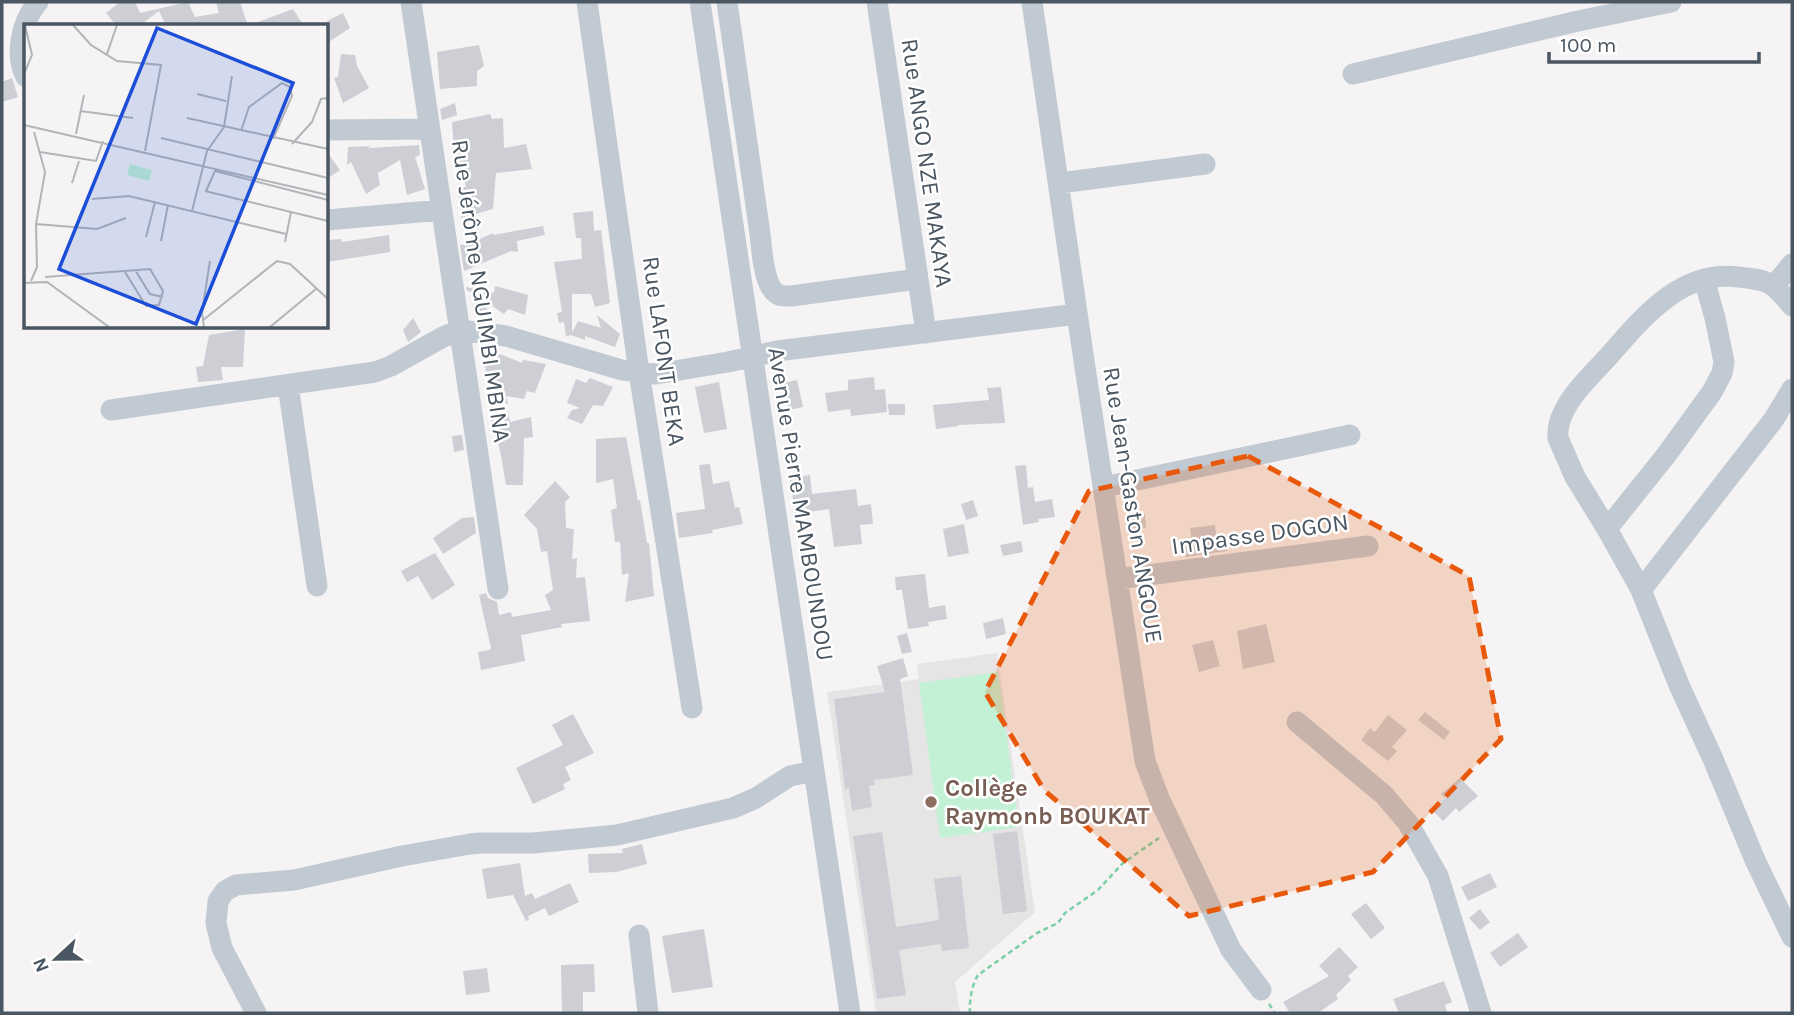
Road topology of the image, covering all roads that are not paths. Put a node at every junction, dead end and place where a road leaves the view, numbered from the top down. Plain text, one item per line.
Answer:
1 (38, 2) edge
2 (411, 2) edge
3 (587, 2) edge
4 (700, 2) edge
5 (727, 2) edge
6 (877, 2) edge
7 (1032, 2) edge
8 (1671, 2) edge
9 (25, 24) edge
10 (24, 27) edge
11 (24, 72) edge
12 (1353, 74) dead end
13 (430, 129) junction
14 (329, 130) edge
15 (1205, 164) dead end
16 (1059, 183) junction
17 (442, 209) junction
18 (329, 220) edge
19 (1792, 264) edge
20 (918, 279) junction
21 (1704, 279) junction
22 (1774, 286) junction
23 (1792, 306) edge
24 (1077, 314) junction
25 (460, 330) junction
26 (926, 333) junction
27 (752, 356) junction
28 (639, 372) junction
29 (288, 384) junction
30 (1792, 389) edge
31 (111, 410) dead end
32 (1350, 435) dead end
33 (1104, 487) junction
34 (1608, 529) junction
35 (1368, 546) dead end
36 (1118, 579) junction
37 (317, 586) dead end
38 (498, 589) dead end
39 (1641, 590) junction
40 (692, 708) dead end
41 (1297, 722) dead end
42 (814, 771) junction
43 (639, 935) dead end
44 (1792, 937) edge
45 (1261, 990) dead end
46 (256, 1013) edge
47 (648, 1013) edge
48 (850, 1013) edge
49 (1481, 1013) edge

1 - 9 street
2 - 13 street, Rue Jérôme NGUIMBI MBINA
3 - 28 street, Rue LAFONT BEKA
4 - 27 street, Avenue Pierre MAMBOUNDOU
5 - 20 street
6 - 20 street, Rue ANGO NZE MAKAYA
7 - 16 street, Rue Jean-Gaston ANGOUE
8 - 12 street
10 - 11 street
13 - 14 street
13 - 17 street, Rue Jérôme NGUIMBI MBINA
15 - 16 street
16 - 24 street, Rue Jean-Gaston ANGOUE
17 - 18 street
17 - 25 street, Rue Jérôme NGUIMBI MBINA
19 - 22 street
20 - 26 street, Rue ANGO NZE MAKAYA
21 - 22 street
21 - 34 street
21 - 34 street
22 - 23 street
24 - 26 street
24 - 33 street, Rue Jean-Gaston ANGOUE
25 - 28 street
25 - 29 street
25 - 38 street, Rue Jérôme NGUIMBI MBINA
26 - 27 street
27 - 28 street
27 - 42 street, Avenue Pierre MAMBOUNDOU
28 - 40 street, Rue LAFONT BEKA
29 - 31 street
29 - 37 street
30 - 39 street
32 - 33 street
33 - 36 street, Rue Jean-Gaston ANGOUE
34 - 39 street
35 - 36 street, Impasse DOGON
36 - 45 street, Rue Jean-Gaston ANGOUE
39 - 44 street
41 - 49 street
42 - 46 street
42 - 48 street, Avenue Pierre MAMBOUNDOU
43 - 47 street

